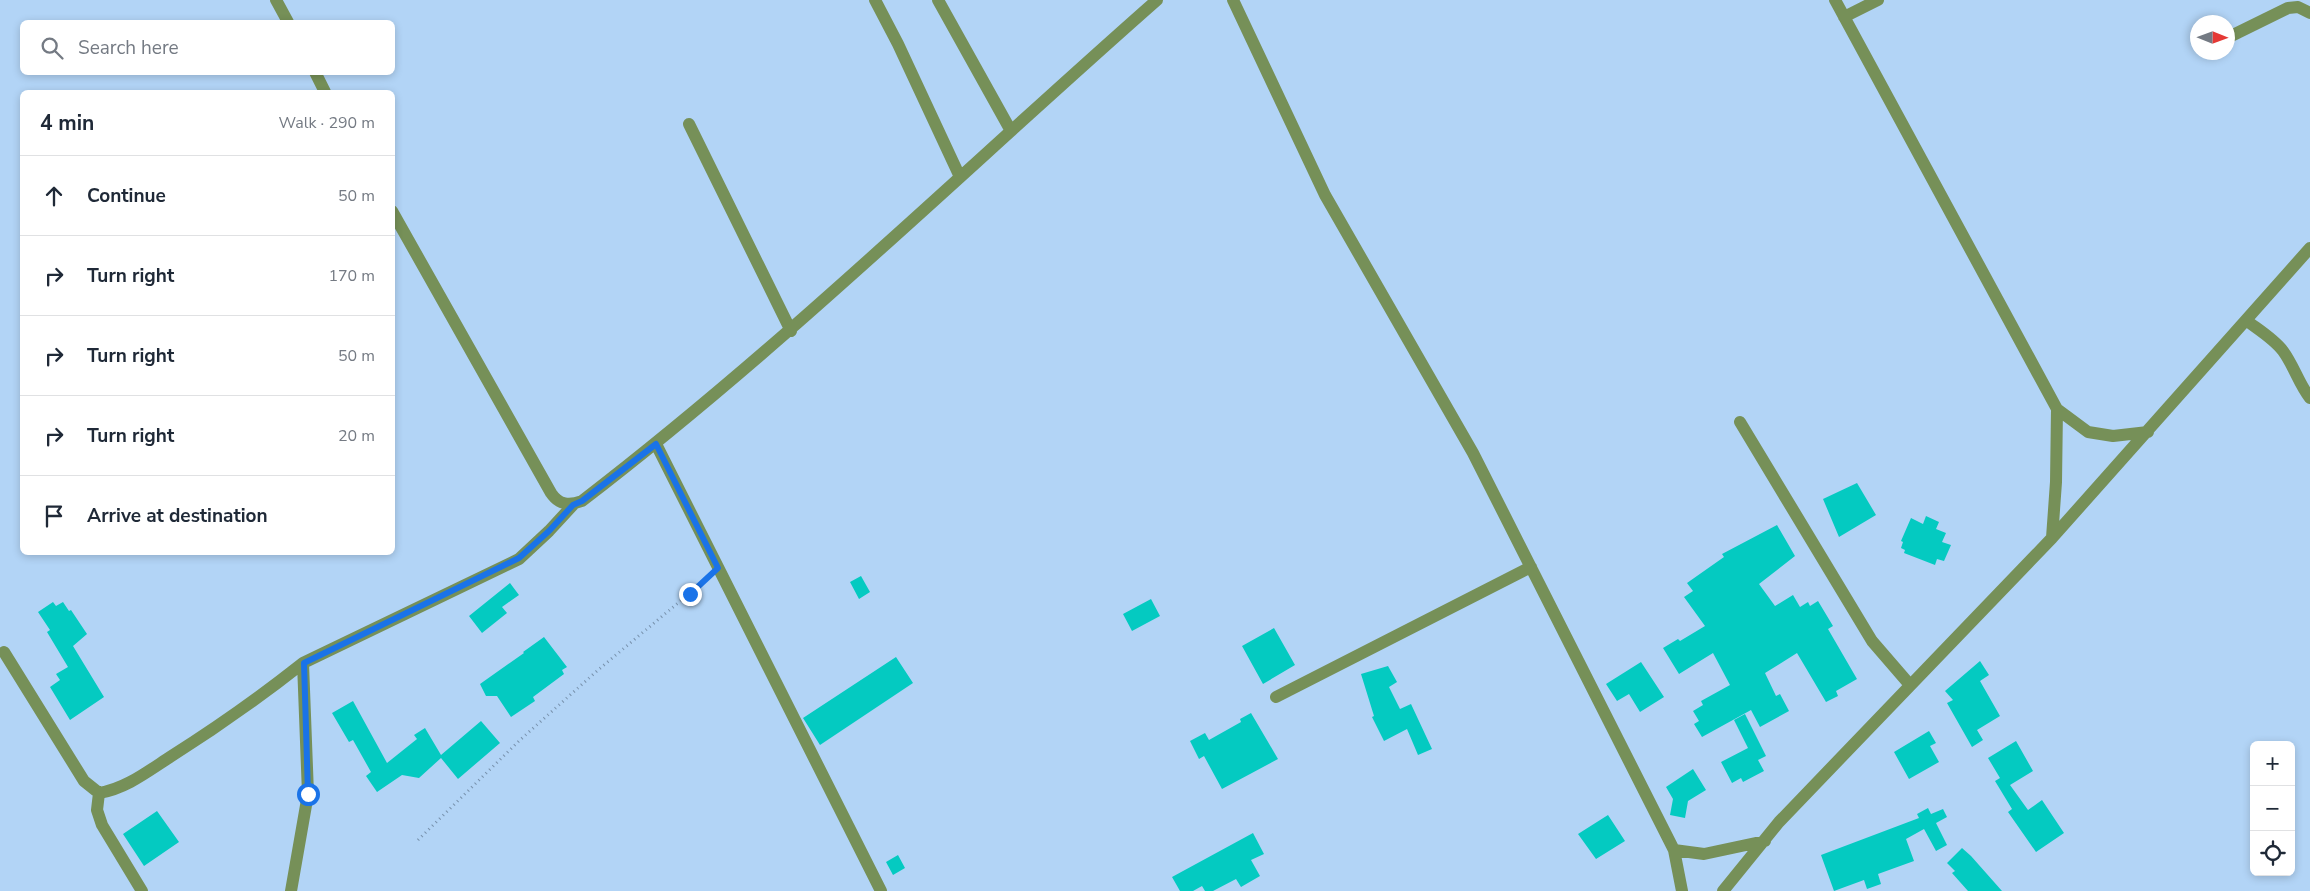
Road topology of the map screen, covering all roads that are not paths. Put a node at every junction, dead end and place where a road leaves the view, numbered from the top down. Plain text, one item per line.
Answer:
1 (276, 0) edge
2 (875, 0) edge
3 (938, 0) edge
4 (1157, 0) edge
5 (1233, 0) edge
6 (1835, 0) edge
7 (1878, 0) edge
8 (2310, 13) edge
9 (1844, 17) junction
10 (287, 20) edge
11 (2235, 34) edge
12 (317, 75) edge
13 (325, 90) edge
14 (689, 124) dead end
15 (1011, 131) junction
16 (960, 177) junction
17 (395, 216) edge
18 (2310, 248) edge
19 (2248, 321) junction
20 (791, 330) junction
21 (2310, 398) edge
22 (2056, 409) junction
23 (1740, 422) dead end
24 (2148, 432) junction
25 (656, 444) junction
26 (573, 505) junction
27 (2052, 538) junction
28 (1531, 567) junction
29 (4, 652) dead end
30 (304, 663) junction
31 (1910, 686) junction
32 (1276, 697) dead end
33 (99, 793) junction
34 (1765, 841) junction
35 (1674, 850) junction
36 (142, 891) edge
37 (291, 891) edge
38 (881, 891) edge
39 (1682, 891) edge
40 (1724, 891) edge

1 - 10 street
2 - 16 street
3 - 15 street
4 - 15 street
5 - 28 street
6 - 9 street
7 - 9 street
8 - 11 street
9 - 22 street
12 - 13 street
14 - 20 street
15 - 16 street
16 - 20 street
17 - 26 street
18 - 19 street
19 - 21 street
19 - 24 street
20 - 25 street
22 - 24 street
22 - 27 street
23 - 31 street
24 - 27 street
25 - 26 street
25 - 38 street
26 - 30 street
27 - 31 street
28 - 32 street
28 - 35 street
29 - 33 street
30 - 33 street
30 - 37 street
31 - 34 street
33 - 36 street
34 - 35 street
34 - 40 street
35 - 39 street

